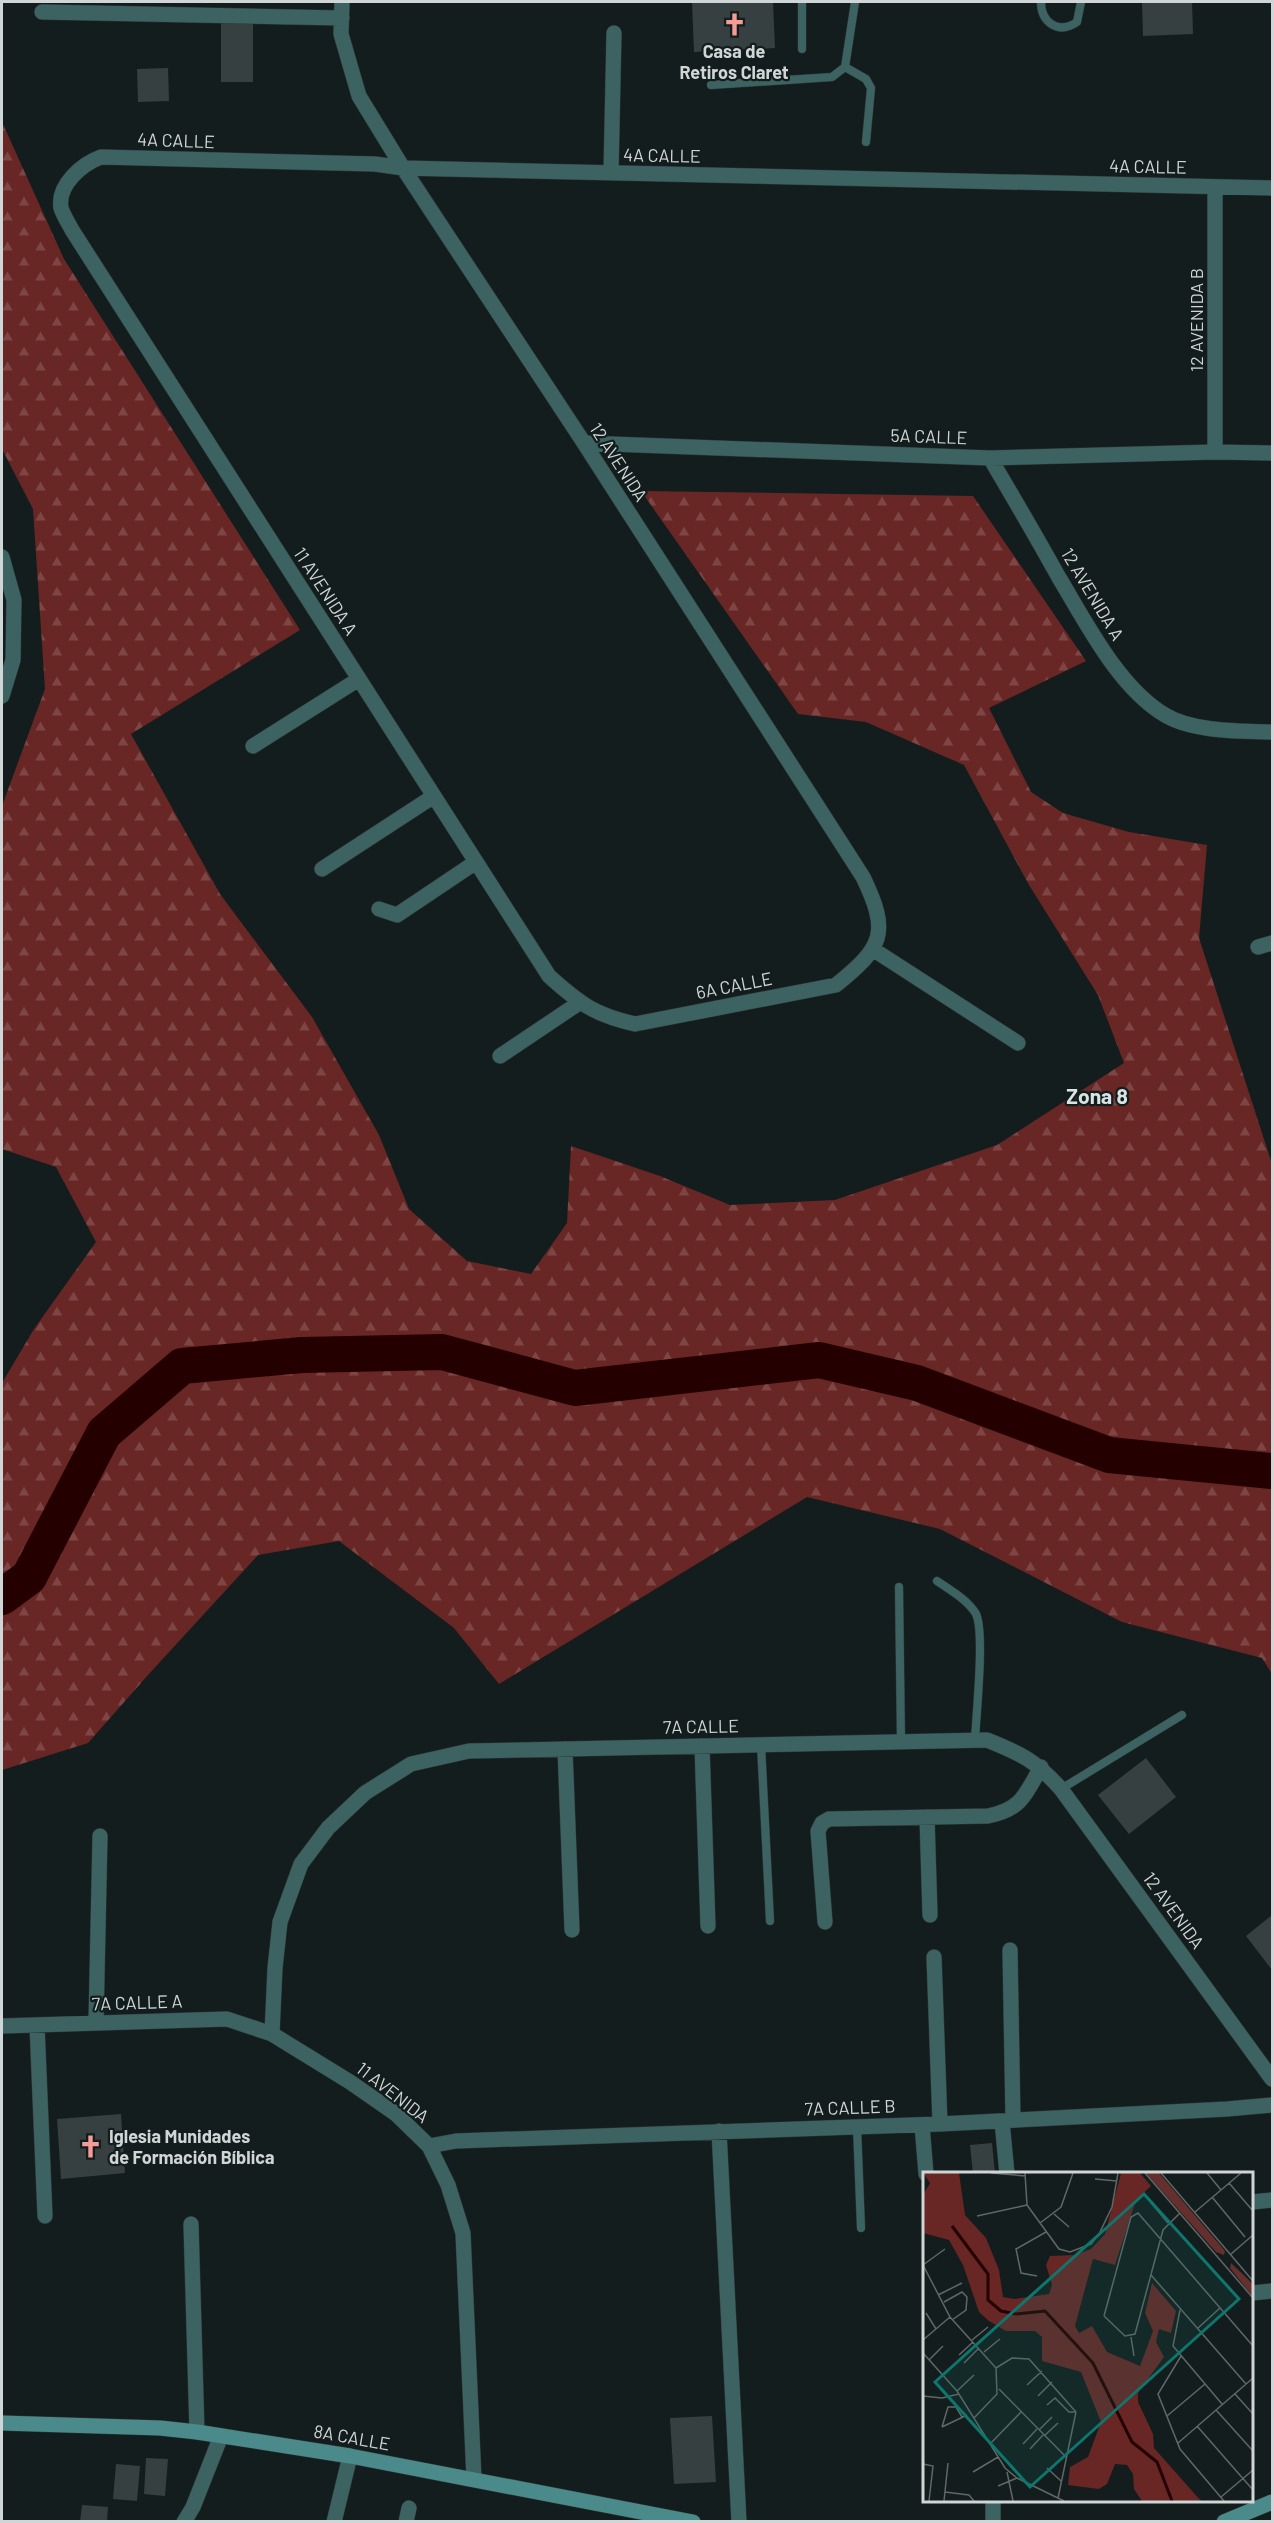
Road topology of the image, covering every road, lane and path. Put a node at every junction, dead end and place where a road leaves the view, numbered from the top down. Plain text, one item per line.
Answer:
1 (342, 2) edge
2 (802, 2) edge
3 (855, 2) edge
4 (1041, 2) edge
5 (1081, 2) edge
6 (42, 12) dead end
7 (342, 18) junction
8 (614, 33) dead end
9 (802, 49) dead end
10 (845, 67) junction
11 (711, 85) dead end
12 (866, 142) dead end
13 (403, 168) junction
14 (611, 173) junction
15 (1215, 187) junction
16 (1272, 188) edge
17 (64, 189) joint
18 (584, 444) junction
19 (1215, 452) junction
20 (1272, 453) edge
21 (990, 458) junction
22 (2, 557) edge
23 (359, 679) junction
24 (2, 696) edge
25 (1272, 732) edge
26 (253, 747) dead end
27 (434, 796) junction
28 (476, 862) junction
29 (322, 869) dead end
30 (379, 909) dead end
31 (876, 944) junction
32 (579, 1003) junction
33 (1018, 1043) dead end
34 (500, 1056) dead end
35 (938, 1581) dead end
36 (899, 1587) dead end
37 (1182, 1715) dead end
38 (975, 1740) junction
39 (901, 1742) junction
40 (761, 1744) junction
41 (702, 1746) junction
42 (565, 1749) junction
43 (1041, 1767) junction
44 (1061, 1789) junction
45 (927, 1817) junction
46 (100, 1836) dead end
47 (930, 1915) dead end
48 (770, 1921) dead end
49 (825, 1922) dead end
50 (708, 1926) dead end
51 (572, 1930) dead end
52 (1010, 1950) dead end
53 (934, 1958) dead end
54 (96, 2023) junction
55 (37, 2025) junction
56 (2, 2026) edge
57 (272, 2034) junction
58 (1272, 2079) edge
59 (1272, 2104) edge
60 (1008, 2121) junction
61 (940, 2124) junction
62 (922, 2125) junction
63 (857, 2127) junction
64 (719, 2131) junction
65 (429, 2146) junction
66 (927, 2172) edge
67 (1007, 2172) edge
68 (1272, 2200) edge
69 (1253, 2202) edge
70 (45, 2216) dead end
71 (191, 2224) dead end
72 (861, 2228) dead end
73 (1272, 2291) edge
74 (1253, 2293) edge
75 (2, 2423) edge
76 (197, 2432) junction
77 (221, 2436) junction
78 (350, 2456) junction
79 (474, 2479) junction
80 (993, 2502) edge
81 (1272, 2502) edge
82 (184, 2522) edge
83 (334, 2522) edge
84 (693, 2522) edge
85 (739, 2522) edge
86 (993, 2522) edge
87 (1224, 2522) edge

1 - 7 street, 12 AVENIDA
2 - 9 lane
3 - 10 lane
4 - 5 lane
6 - 7 street
7 - 13 street, 12 AVENIDA
8 - 14 street
10 - 11 lane
10 - 12 lane
13 - 14 street, 4A CALLE
13 - 17 street, 4A CALLE
13 - 18 street, 12 AVENIDA
14 - 15 street, 4A CALLE
15 - 16 street, 4A CALLE
15 - 19 street, 12 AVENIDA B
17 - 23 street, 11 AVENIDA A
18 - 21 street, 5A CALLE
18 - 31 street, 12 AVENIDA
19 - 20 street, 5A CALLE
19 - 21 street, 5A CALLE
21 - 25 street, 12 AVENIDA A
22 - 24 street
23 - 26 street
23 - 27 street, 11 AVENIDA A
27 - 28 street, 11 AVENIDA A
27 - 29 street
28 - 30 street
28 - 32 street, 11 AVENIDA A
31 - 32 street, 6A CALLE
31 - 33 street
32 - 34 street
35 - 38 lane
36 - 39 lane
37 - 44 lane
38 - 39 street, 7A CALLE
38 - 43 street, 7A CALLE
39 - 40 street, 7A CALLE
40 - 41 street, 7A CALLE
40 - 48 lane
41 - 42 street, 7A CALLE
41 - 50 street
42 - 51 street
42 - 57 street, 7A CALLE
43 - 44 street, 12 AVENIDA
43 - 45 street
44 - 58 street, 12 AVENIDA
45 - 47 street
45 - 49 street
46 - 54 street
52 - 60 street
53 - 61 street
54 - 55 street, 7A CALLE A
54 - 57 street, 7A CALLE A
55 - 56 street, 7A CALLE A
55 - 70 street
57 - 65 street, 11 AVENIDA
59 - 60 street, 7A CALLE B
60 - 61 street, 7A CALLE B
60 - 67 street
61 - 62 street, 7A CALLE B
62 - 63 street, 7A CALLE B
62 - 66 street
63 - 64 street, 7A CALLE B
63 - 72 lane
64 - 65 street, 7A CALLE B
64 - 85 street
65 - 79 street, 11 AVENIDA
68 - 69 street
71 - 76 street
73 - 74 street
75 - 76 street, 8A CALLE
76 - 77 street, 8A CALLE
77 - 78 street, 8A CALLE
77 - 82 street
78 - 79 street, 8A CALLE
78 - 83 street
79 - 84 street, 8A CALLE
80 - 86 street
81 - 87 street

